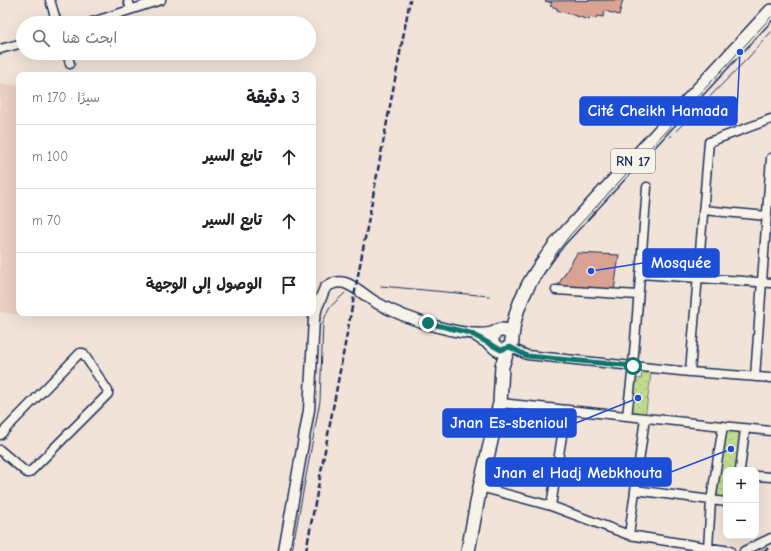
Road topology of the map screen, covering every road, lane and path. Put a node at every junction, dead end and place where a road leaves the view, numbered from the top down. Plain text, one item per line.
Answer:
1 (50, 0) edge
2 (128, 0) edge
3 (161, 0) edge
4 (131, 9) junction
5 (771, 11) edge
6 (55, 16) edge
7 (110, 16) edge
8 (16, 45) edge
9 (0, 49) edge
10 (69, 60) edge
11 (70, 64) dead end
12 (771, 119) edge
13 (771, 158) edge
14 (647, 187) dead end
15 (703, 210) junction
16 (767, 216) junction
17 (640, 274) junction
18 (698, 277) junction
19 (762, 282) junction
20 (771, 283) edge
21 (556, 290) dead end
22 (638, 295) junction
23 (316, 311) edge
24 (315, 316) edge
25 (470, 333) junction
26 (504, 339) junction
27 (633, 366) junction
28 (690, 372) junction
29 (755, 377) junction
30 (771, 378) edge
31 (500, 403) junction
32 (566, 410) junction
33 (627, 416) junction
34 (645, 418) junction
35 (723, 426) junction
36 (745, 429) junction
37 (771, 431) edge
38 (0, 435) edge
39 (0, 450) edge
40 (740, 467) edge
41 (759, 476) edge
42 (771, 477) edge
43 (480, 487) junction
44 (635, 490) junction
45 (711, 501) junction
46 (723, 502) edge
47 (550, 506) junction
48 (629, 535) junction
49 (771, 538) edge
50 (708, 548) junction
51 (284, 551) edge
52 (468, 551) edge
53 (730, 551) edge
54 (744, 551) edge

1 - 6 street
2 - 4 street
3 - 4 street
4 - 7 street
5 - 26 main road, RN 17
8 - 9 street
10 - 11 street
12 - 15 street
13 - 16 street
14 - 17 street
15 - 16 street
15 - 18 street
16 - 19 street
17 - 18 street
17 - 22 street
18 - 19 street
18 - 28 street
19 - 20 street
19 - 29 street
21 - 22 street
22 - 27 street
23 - 25 street
24 - 51 street
25 - 26 street
25 - 26 street
26 - 27 street
26 - 31 main road
27 - 28 street
27 - 33 street
28 - 29 street
29 - 30 street
31 - 32 street
31 - 43 main road
32 - 33 street
32 - 47 street
33 - 34 street
34 - 35 street
34 - 44 street
35 - 36 street
35 - 45 street
36 - 37 street
36 - 40 street
38 - 39 street
41 - 42 street
43 - 47 street
43 - 52 main road
44 - 45 street
44 - 48 street
45 - 46 street
45 - 50 street
47 - 48 street
48 - 50 street
49 - 54 street
50 - 53 street

